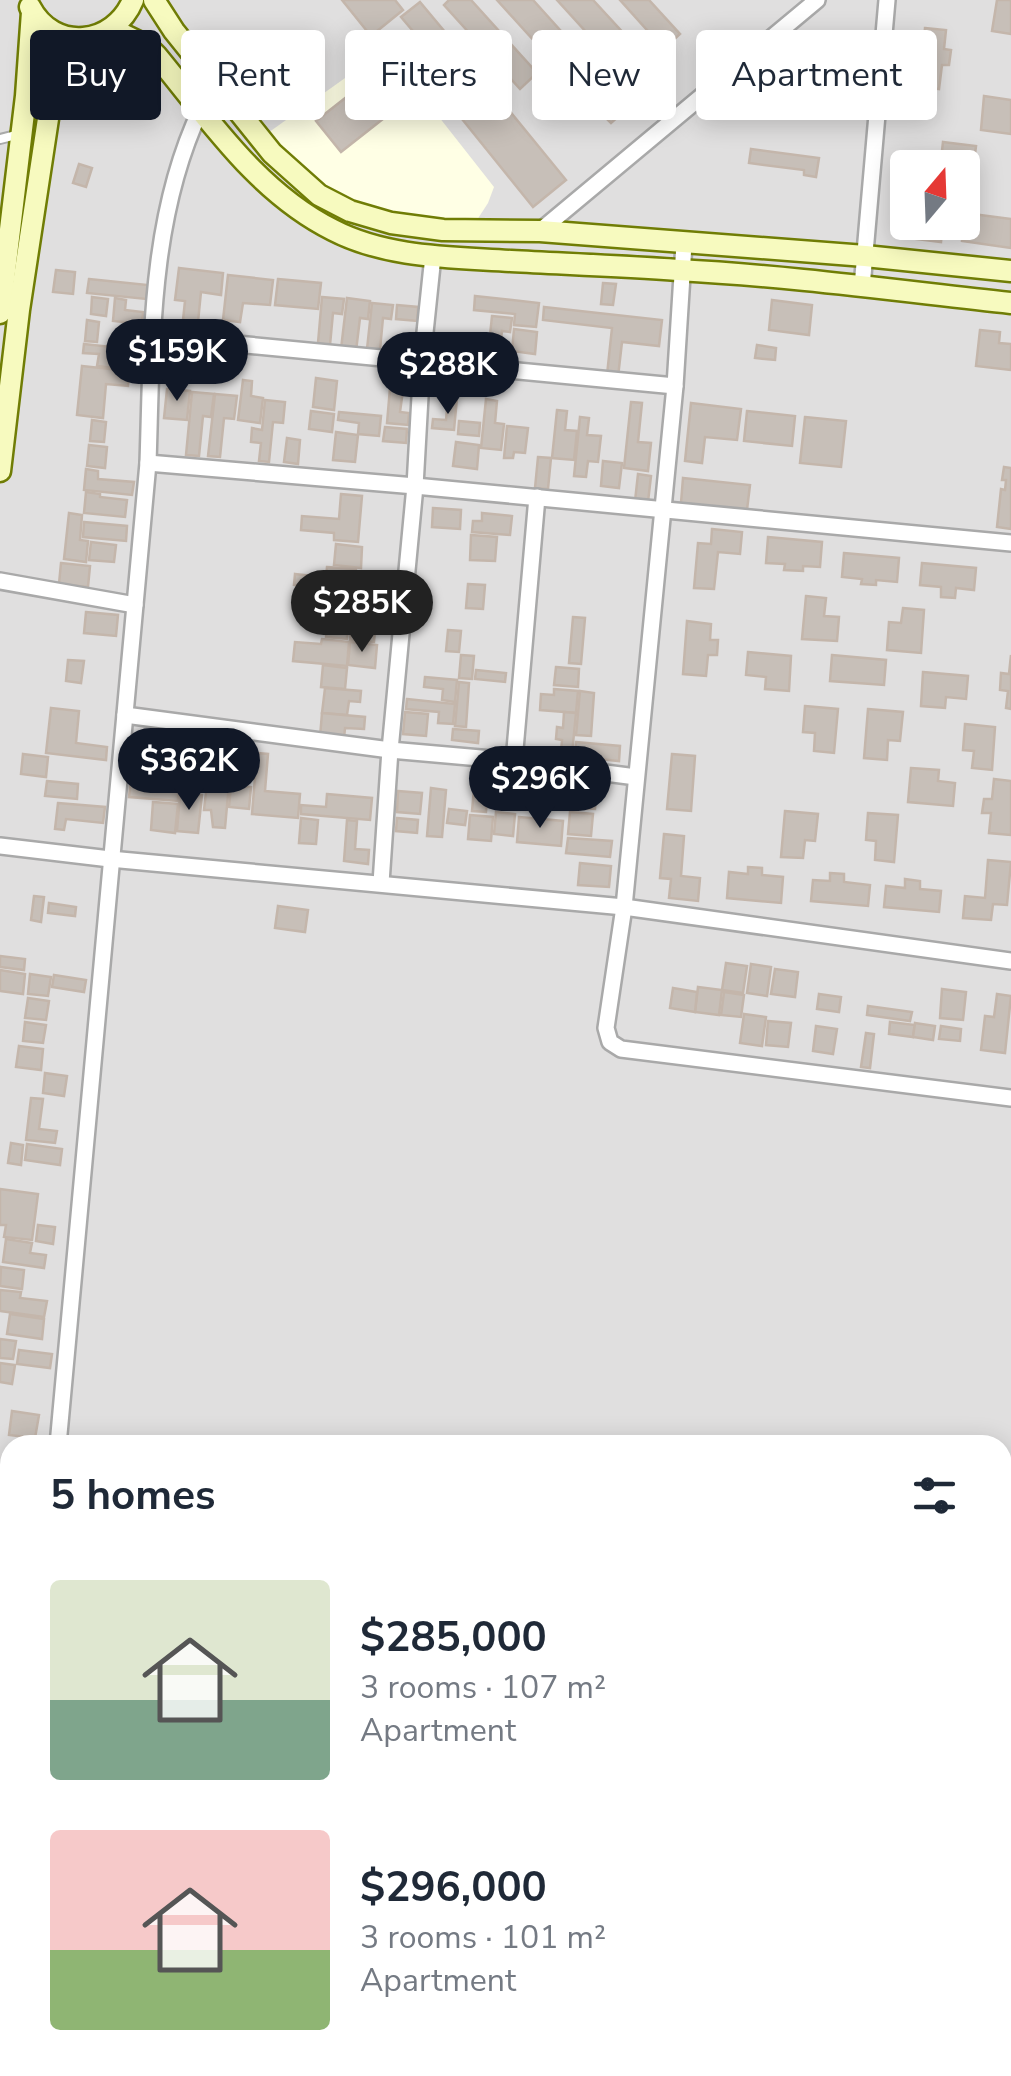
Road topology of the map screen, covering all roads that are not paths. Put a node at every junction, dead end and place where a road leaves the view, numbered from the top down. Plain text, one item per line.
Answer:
1 (132, 0) edge
2 (154, 0) edge
3 (817, 0) edge
4 (888, 0) edge
5 (30, 6) edge
6 (112, 29) joint
7 (50, 30) edge
8 (181, 85) edge
9 (48, 120) edge
10 (196, 120) edge
11 (210, 120) edge
12 (10, 136) edge
13 (410, 226) junction
14 (540, 231) junction
15 (684, 244) junction
16 (410, 253) junction
17 (433, 256) junction
18 (865, 256) junction
19 (683, 270) junction
20 (1011, 271) edge
21 (862, 287) junction
22 (1011, 303) edge
23 (0, 313) edge
24 (153, 336) junction
25 (422, 361) junction
26 (676, 386) junction
27 (148, 463) junction
28 (0, 472) edge
29 (416, 486) junction
30 (537, 498) junction
31 (664, 509) junction
32 (1011, 543) edge
33 (0, 581) edge
34 (135, 605) junction
35 (125, 716) junction
36 (390, 750) junction
37 (514, 761) junction
38 (636, 777) junction
39 (0, 846) edge
40 (110, 859) junction
41 (381, 883) junction
42 (624, 908) junction
43 (1011, 961) edge
44 (1011, 1098) edge
45 (59, 1435) edge

1 - 6 main road
2 - 13 main road
3 - 14 street
4 - 18 street
5 - 7 main road
5 - 12 main road
6 - 8 main road
9 - 28 main road
10 - 24 street
11 - 16 main road
12 - 23 main road
13 - 14 main road
13 - 16 main road
14 - 15 main road
15 - 18 main road
15 - 19 street
16 - 17 main road
17 - 19 main road
17 - 25 street
18 - 20 main road
18 - 21 street
19 - 21 main road
19 - 26 street
21 - 22 main road
24 - 25 street
24 - 27 street
25 - 26 street
25 - 29 street
26 - 31 street
27 - 29 street
27 - 34 street
29 - 30 street
29 - 36 street
30 - 31 street
30 - 37 street
31 - 32 street
31 - 38 street
33 - 34 street
34 - 35 street
35 - 36 street
35 - 40 street
36 - 37 street
36 - 41 street
37 - 38 street
38 - 42 street
39 - 40 street
40 - 41 street
40 - 45 street
41 - 42 street
42 - 43 street
42 - 44 street

